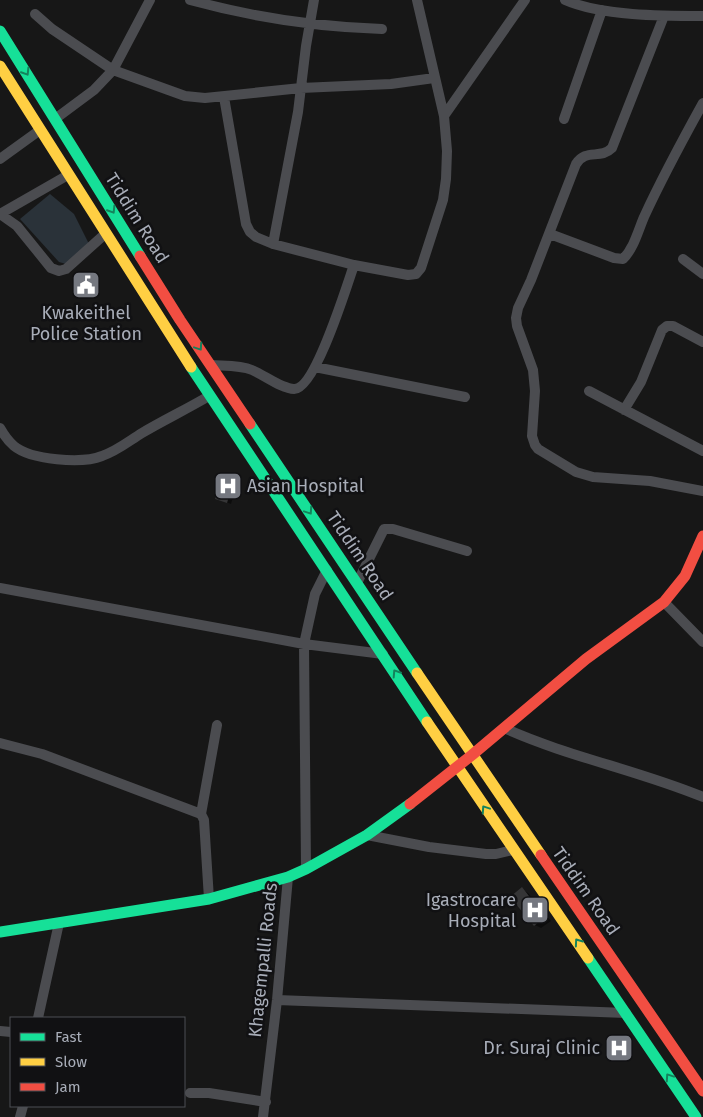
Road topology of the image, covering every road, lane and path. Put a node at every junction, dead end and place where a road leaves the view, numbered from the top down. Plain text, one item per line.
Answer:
1 (150, 0) edge
2 (190, 0) edge
3 (314, 0) edge
4 (417, 0) edge
5 (525, 0) edge
6 (565, 0) edge
7 (602, 10) junction
8 (35, 14) dead end
9 (664, 16) junction
10 (703, 16) edge
11 (309, 23) junction
12 (382, 29) dead end
13 (0, 31) edge
14 (0, 66) edge
15 (113, 70) junction
16 (434, 78) junction
17 (302, 88) junction
18 (224, 97) junction
19 (703, 104) edge
20 (444, 116) junction
21 (564, 119) dead end
22 (55, 120) junction
23 (40, 130) junction
24 (0, 159) edge
25 (68, 175) junction
26 (0, 214) edge
27 (106, 234) junction
28 (550, 234) junction
29 (273, 244) junction
30 (684, 259) dead end
31 (354, 265) junction
32 (703, 274) edge
33 (703, 342) edge
34 (211, 365) junction
35 (315, 367) junction
36 (589, 391) dead end
37 (209, 396) junction
38 (465, 397) dead end
39 (624, 410) junction
40 (0, 428) edge
41 (703, 451) edge
42 (703, 490) edge
43 (703, 536) edge
44 (467, 551) dead end
45 (328, 570) junction
46 (357, 583) junction
47 (0, 588) edge
48 (664, 602) junction
49 (703, 642) edge
50 (304, 644) junction
51 (384, 655) junction
52 (217, 725) dead end
53 (504, 728) junction
54 (0, 743) edge
55 (472, 755) junction
56 (456, 767) junction
57 (703, 797) edge
58 (200, 814) junction
59 (367, 835) junction
60 (513, 850) junction
61 (306, 869) junction
62 (288, 877) junction
63 (209, 899) junction
64 (59, 923) junction
65 (0, 932) edge
66 (277, 1000) junction
67 (626, 1013) junction
68 (38, 1017) edge
69 (703, 1091) edge
70 (190, 1093) dead end
71 (266, 1102) junction
72 (263, 1117) edge
73 (696, 1117) edge

1 - 15 street
2 - 11 street
3 - 11 street
4 - 16 street
5 - 20 street
6 - 7 street
7 - 9 street
7 - 21 street
8 - 15 street
9 - 10 street
9 - 28 street
11 - 12 street
11 - 17 street
13 -> 22 main road, Tiddim Road
14 - 23 main road, Tiddim Road
15 - 18 street
15 - 22 street
16 - 17 street
16 - 20 street
17 - 18 street
17 - 29 street
18 - 29 street
19 - 28 street
20 - 31 street
22 -> 34 main road, Tiddim Road
23 - 24 street
23 - 25 main road, Tiddim Road
25 - 26 street
25 - 27 main road, Tiddim Road
26 - 27 street
27 - 37 main road, Tiddim Road
28 - 42 street
29 - 31 street
30 - 32 street
31 - 35 street
33 - 39 street
34 - 35 street
34 -> 46 main road, Tiddim Road
35 - 38 street
36 - 39 street
37 - 40 street
37 - 45 main road, Tiddim Road
39 - 41 street
43 - 48 main road, Khagempalli Roads
44 - 46 street
45 - 50 street
45 - 51 main road, Tiddim Road
46 - 55 main road, Tiddim Road
47 - 50 street
48 - 49 street
48 - 53 main road, Khagempalli Roads
50 - 51 street
50 - 61 street
56 -> 51 main road, Tiddim Road
52 - 58 street
53 - 55 main road, Khagempalli Roads
53 - 57 street
54 - 58 street
55 - 56 main road, Khagempalli Roads
55 - 69 main road, Tiddim Road
56 - 59 main road, Khagempalli Roads
60 -> 56 main road, Tiddim Road
58 - 63 street
59 - 60 street
59 - 61 main road, Khagempalli Roads
67 -> 60 main road, Tiddim Road
61 - 62 main road, Khagempalli Roads
62 - 63 main road
62 - 66 street, Khagempalli Roads
63 - 64 main road
64 - 65 main road
64 - 68 street
66 - 67 street
66 - 71 street, Khagempalli Roads
73 -> 67 main road, Tiddim Road
70 - 71 street
71 - 72 street, Khagempalli Roads

